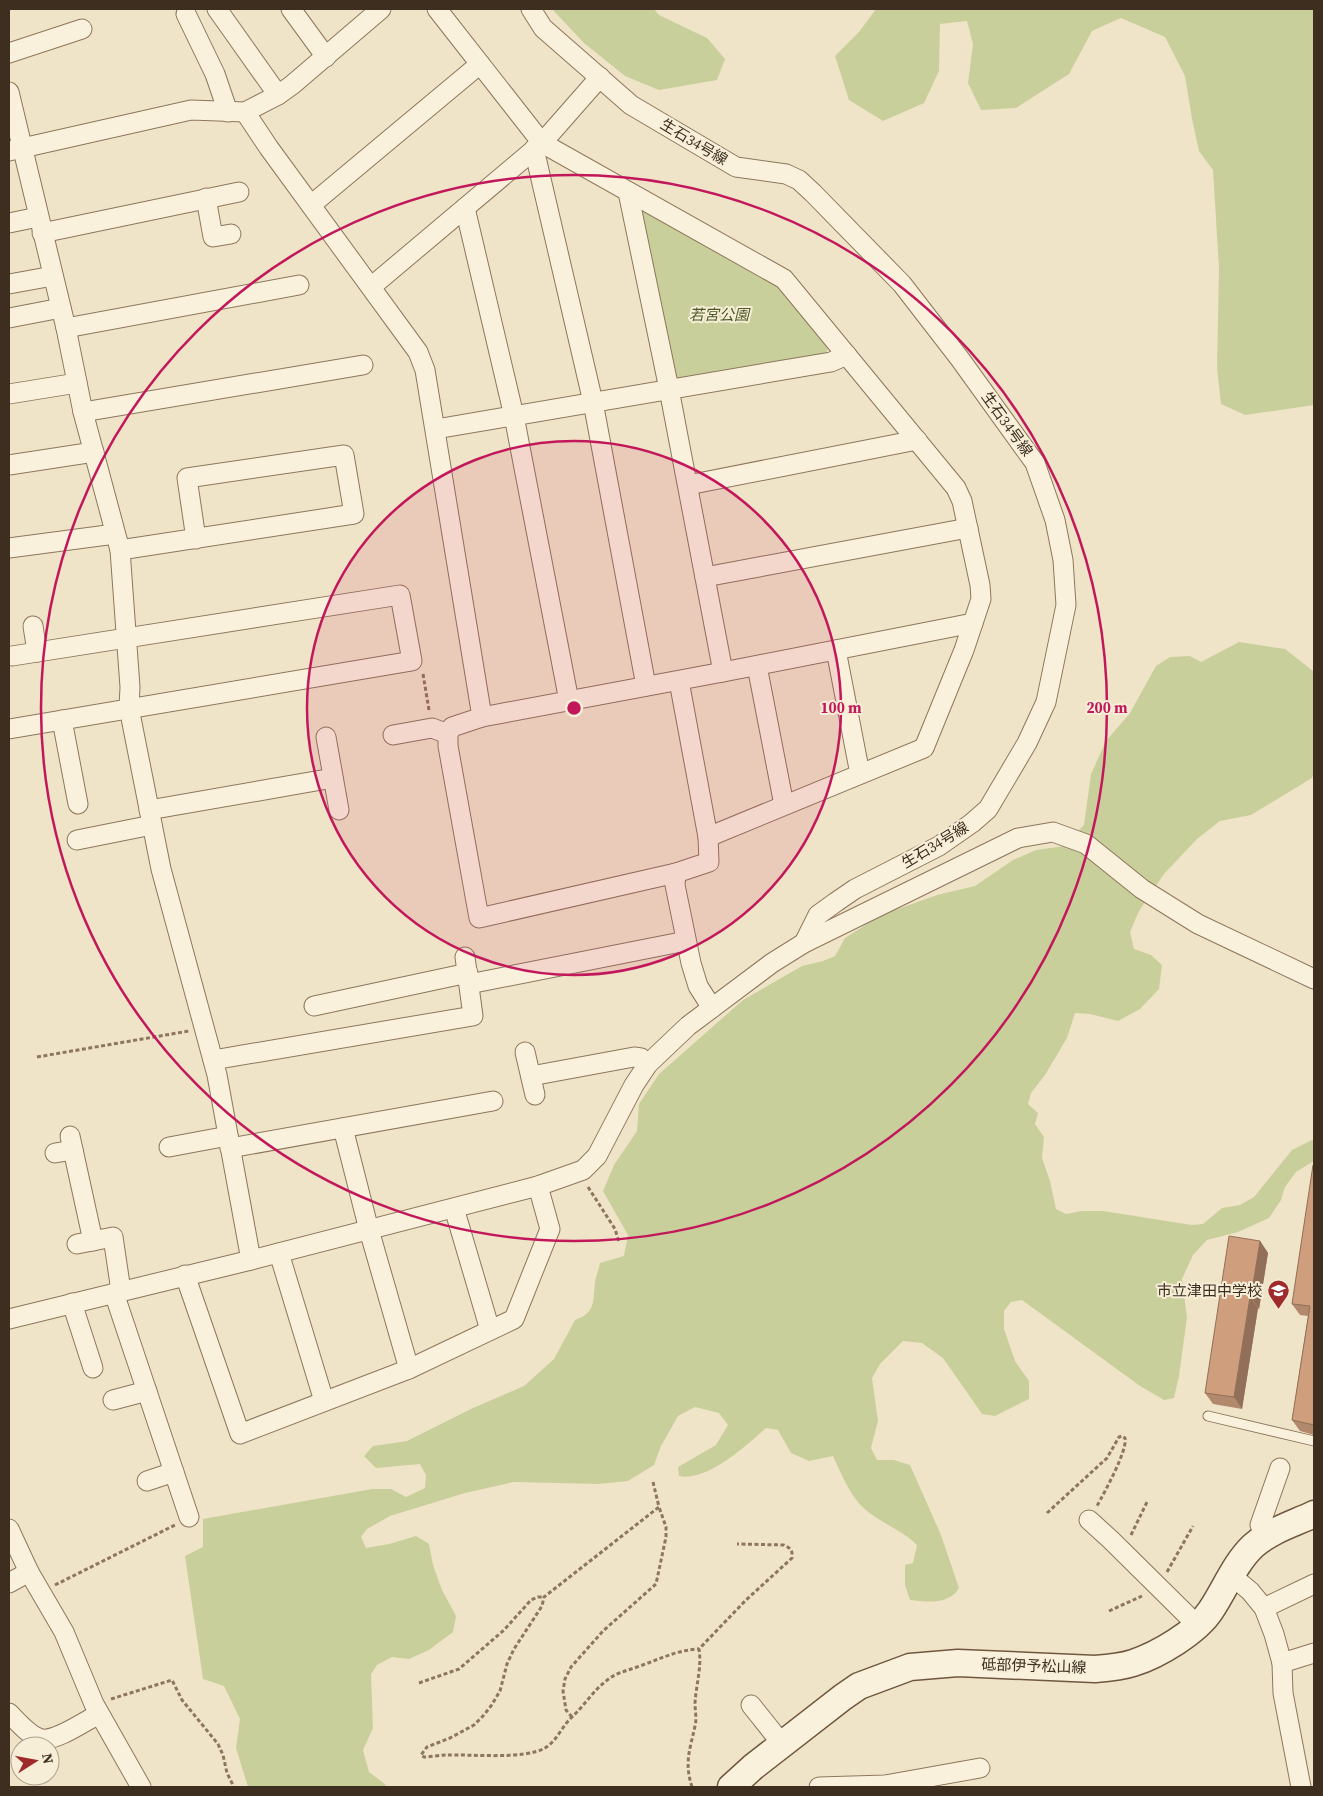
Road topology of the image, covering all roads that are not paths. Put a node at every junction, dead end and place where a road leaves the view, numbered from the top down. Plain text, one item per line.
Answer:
1 (217, 9) edge
2 (291, 9) edge
3 (381, 9) edge
4 (437, 9) edge
5 (531, 9) edge
6 (186, 14) dead end
7 (82, 29) dead end
8 (9, 53) edge
9 (326, 57) junction
10 (480, 64) junction
11 (600, 77) junction
12 (9, 92) edge
13 (278, 95) junction
14 (236, 112) junction
15 (11, 115) edge
16 (538, 146) junction
17 (15, 150) edge
18 (238, 192) dead end
19 (628, 192) junction
20 (206, 198) junction
21 (311, 205) junction
22 (465, 208) junction
23 (9, 223) edge
24 (40, 225) junction
25 (231, 234) dead end
26 (53, 276) junction
27 (9, 284) edge
28 (299, 285) dead end
29 (371, 287) junction
30 (61, 308) junction
31 (9, 318) edge
32 (66, 328) junction
33 (847, 355) junction
34 (363, 365) dead end
35 (77, 383) junction
36 (669, 389) junction
37 (9, 394) edge
38 (593, 402) junction
39 (83, 412) junction
40 (514, 416) junction
41 (436, 429) junction
42 (917, 440) junction
43 (94, 452) junction
44 (9, 465) edge
45 (688, 485) junction
46 (968, 528) junction
47 (196, 538) junction
48 (118, 542) junction
49 (9, 548) edge
50 (705, 577) junction
51 (973, 623) junction
52 (33, 626) dead end
53 (126, 637) junction
54 (836, 650) junction
55 (37, 652) junction
56 (12, 656) dead end
57 (757, 666) junction
58 (724, 672) junction
59 (679, 681) junction
60 (646, 686) junction
61 (569, 701) junction
62 (129, 708) junction
63 (482, 717) junction
64 (62, 720) junction
65 (9, 729) edge
66 (440, 731) junction
67 (393, 735) dead end
68 (326, 736) dead end
69 (860, 774) junction
70 (333, 778) junction
71 (78, 804) dead end
72 (784, 805) junction
73 (339, 810) dead end
74 (151, 818) junction
75 (708, 837) junction
76 (77, 840) dead end
77 (676, 873) junction
78 (686, 941) junction
79 (804, 943) junction
80 (468, 971) junction
81 (1314, 979) edge
82 (314, 1006) dead end
83 (712, 1008) junction
84 (525, 1052) dead end
85 (213, 1060) junction
86 (648, 1064) junction
87 (531, 1076) junction
88 (535, 1095) dead end
89 (493, 1101) dead end
90 (343, 1128) junction
91 (229, 1142) junction
92 (66, 1146) dead end
93 (169, 1147) dead end
94 (538, 1186) junction
95 (454, 1208) junction
96 (369, 1230) junction
97 (279, 1253) junction
98 (251, 1260) junction
99 (186, 1275) junction
100 (118, 1292) junction
101 (72, 1303) junction
102 (9, 1319) edge
103 (490, 1330) junction
104 (93, 1368) dead end
105 (409, 1369) junction
106 (147, 1391) junction
107 (113, 1400) dead end
108 (324, 1401) junction
109 (1208, 1416) dead end
110 (1314, 1442) edge
111 (1280, 1468) dead end
112 (174, 1472) junction
113 (147, 1481) dead end
114 (1314, 1514) edge
115 (189, 1517) road end
116 (1089, 1520) road end
117 (9, 1529) edge
118 (1265, 1536) junction
119 (29, 1572) junction
120 (1232, 1576) junction
121 (9, 1583) edge
122 (1314, 1584) edge
123 (1264, 1608) junction
124 (1197, 1625) junction
125 (1314, 1653) edge
126 (1282, 1663) junction
127 (751, 1705) dead end
128 (96, 1709) junction
129 (9, 1713) edge
130 (782, 1744) junction
131 (972, 1775) edge
132 (742, 1783) edge
133 (885, 1786) edge
134 (141, 1787) edge
135 (819, 1787) edge
136 (1301, 1787) edge

1 - 13 street
2 - 9 street
3 - 9 street
4 - 10 street
5 - 11 street, 生石34号線
6 - 14 street
7 - 8 street
9 - 13 street
10 - 16 street
10 - 21 street
11 - 16 street
11 - 79 street, 生石34号線
12 - 15 street
13 - 14 street
14 - 17 street
14 - 21 street
15 - 17 street
16 - 19 street
16 - 22 street
16 - 38 street
17 - 24 street
18 - 20 street
19 - 33 street
19 - 36 street
20 - 24 street
20 - 25 street
21 - 29 street
22 - 29 street
22 - 40 street
23 - 24 street
24 - 26 street
26 - 27 street
26 - 30 street
28 - 32 street
29 - 41 street
30 - 31 street
30 - 32 street
32 - 35 street
33 - 36 street
33 - 42 street
34 - 39 street
35 - 37 street
35 - 39 street
36 - 38 street
36 - 45 street
38 - 40 street
38 - 60 street
39 - 43 street
40 - 41 street
40 - 61 street
41 - 63 street
42 - 45 street
42 - 46 street
43 - 44 street
43 - 48 street
45 - 50 street
46 - 50 street
46 - 51 street
47 - 47 street
47 - 48 street
48 - 49 street
48 - 53 street
50 - 58 street
51 - 54 street
51 - 69 street
52 - 55 street
53 - 55 street
53 - 62 street
53 - 62 street
54 - 57 street
54 - 69 street
55 - 56 street
57 - 58 street
57 - 72 street
58 - 59 street
59 - 60 street
59 - 75 street
60 - 61 street
61 - 63 street
62 - 64 street
62 - 74 street
63 - 66 street
64 - 65 street
64 - 71 street
66 - 67 street
66 - 77 street
68 - 70 street
69 - 72 street
70 - 73 street
70 - 74 street
72 - 75 street
74 - 76 street
74 - 85 street
75 - 77 street
77 - 78 street
78 - 80 street
78 - 83 street
79 - 81 street
79 - 83 street
80 - 82 street
80 - 85 street
83 - 86 street
84 - 87 street
85 - 91 street
86 - 87 street
86 - 94 street
87 - 88 street
89 - 90 street
90 - 91 street
90 - 96 street
91 - 93 street
91 - 98 street
92 - 100 street
94 - 95 street
94 - 103 street
95 - 96 street
95 - 103 street
96 - 97 street
96 - 105 street
97 - 98 street
97 - 108 street
98 - 99 street
99 - 100 street
99 - 108 street
100 - 101 street
100 - 106 street
101 - 102 street
101 - 104 street
103 - 105 street
105 - 108 street
106 - 107 street
106 - 112 street
109 - 110 lane
111 - 118 street
112 - 113 street
112 - 115 street
114 - 118 main road, 砥部伊予松山線
116 - 124 street
117 - 119 street
118 - 120 main road, 砥部伊予松山線
119 - 121 street
119 - 128 street
120 - 123 street
120 - 124 main road, 砥部伊予松山線
122 - 123 street
123 - 126 street
124 - 130 main road, 砥部伊予松山線
125 - 126 street
126 - 136 street
127 - 130 street
128 - 129 street
128 - 134 street
130 - 132 main road, 砥部伊予松山線
131 - 133 street
133 - 135 street

